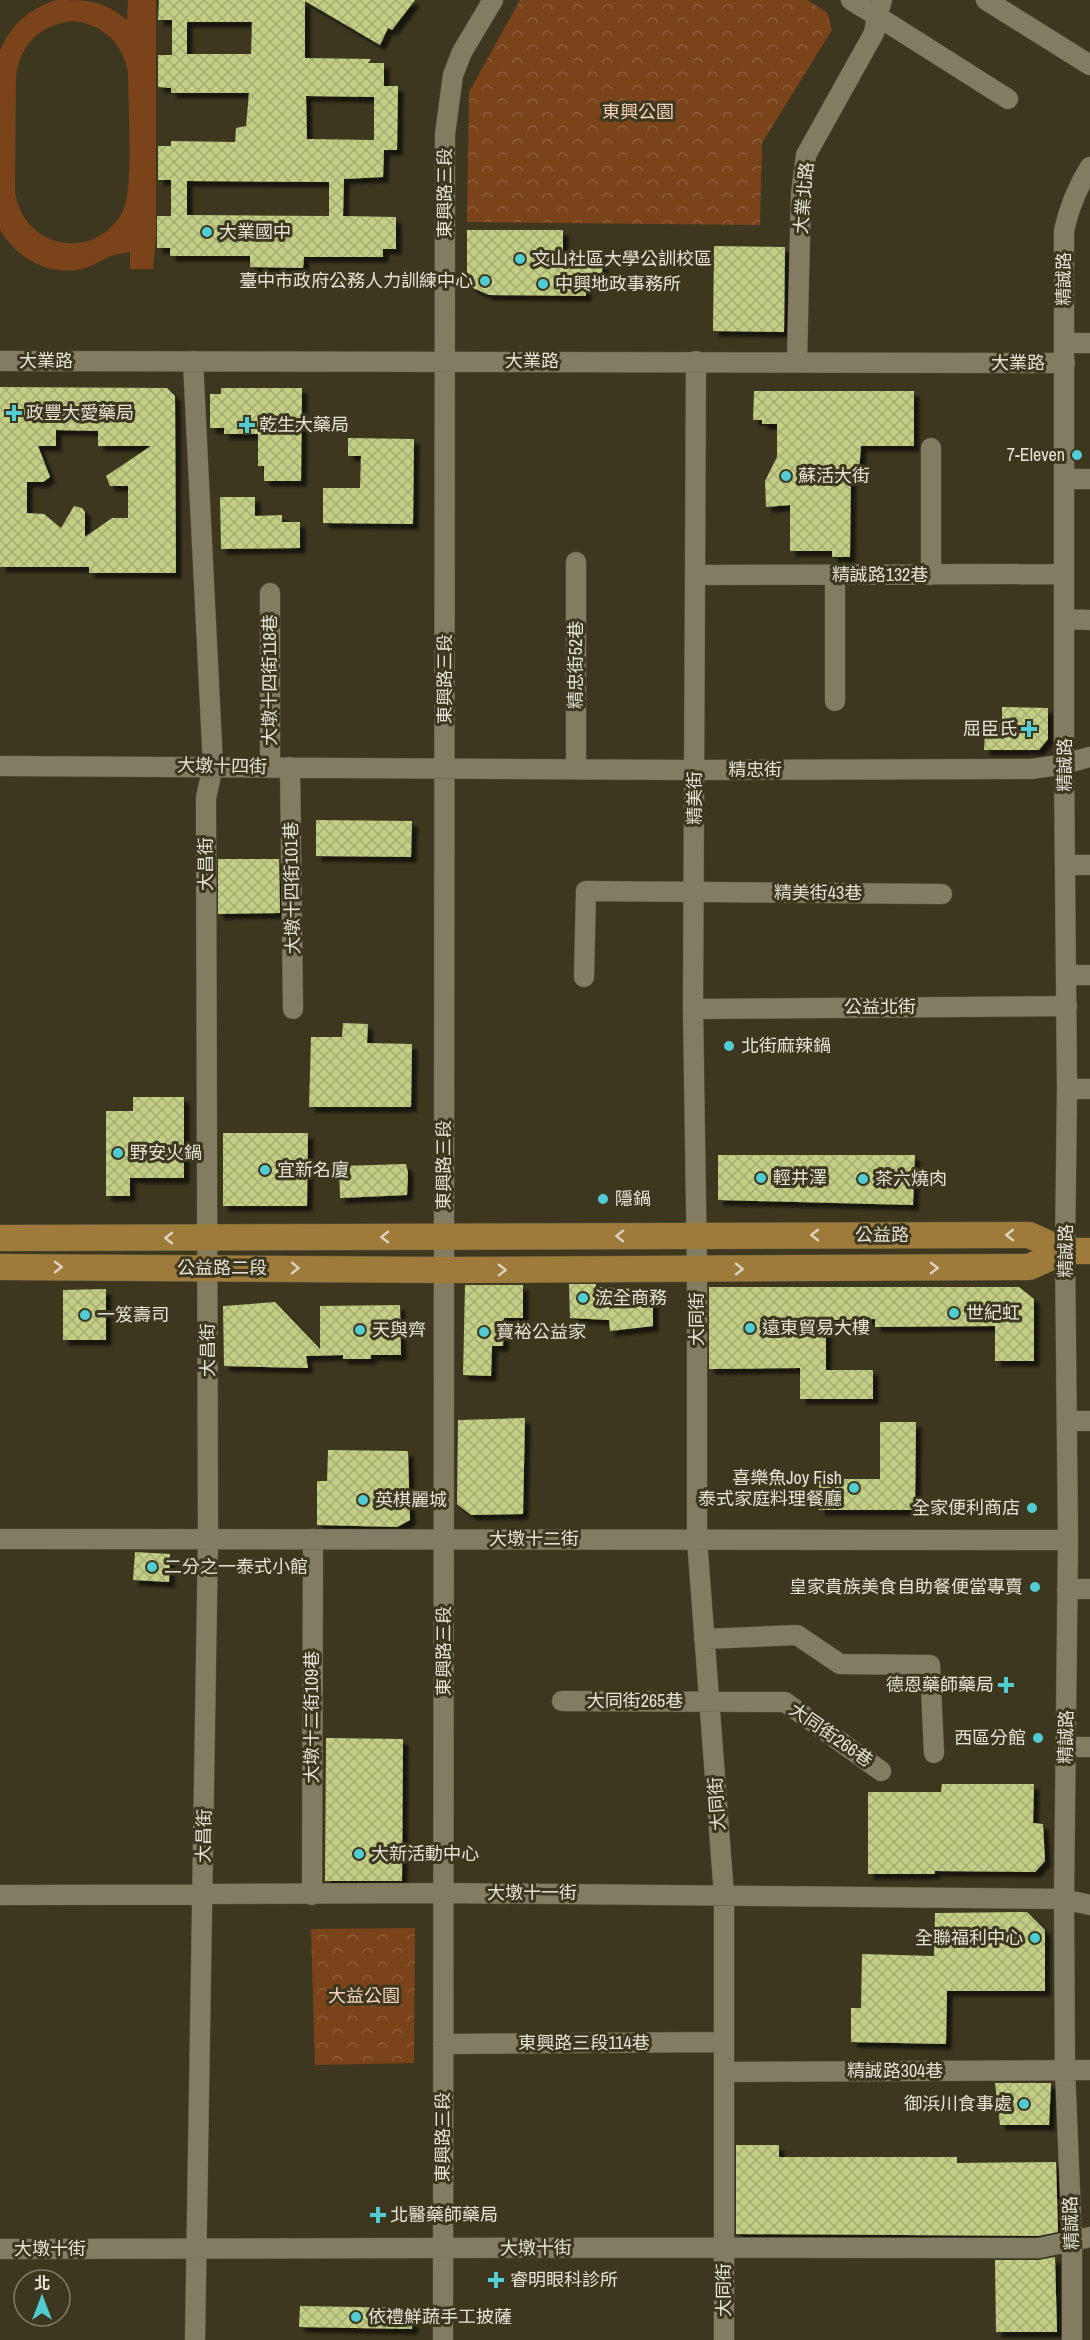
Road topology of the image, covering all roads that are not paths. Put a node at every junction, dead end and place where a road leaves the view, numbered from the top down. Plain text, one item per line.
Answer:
1 (493, 0) edge
2 (851, 0) edge
3 (986, 0) edge
4 (879, 8) edge
5 (1090, 65) edge
6 (1008, 99) dead end
7 (1090, 168) edge
8 (1065, 343) junction
9 (1090, 343) edge
10 (0, 361) edge
11 (193, 361) junction
12 (444, 361) junction
13 (696, 361) junction
14 (797, 361) junction
15 (1065, 363) junction
16 (931, 448) dead end
17 (1065, 479) junction
18 (1090, 479) edge
19 (576, 562) dead end
20 (1065, 574) junction
21 (695, 575) junction
22 (835, 575) junction
23 (931, 575) junction
24 (270, 593) dead end
25 (1065, 619) junction
26 (1090, 620) edge
27 (835, 701) dead end
28 (1090, 757) edge
29 (1065, 764) junction
30 (0, 766) edge
31 (213, 766) junction
32 (280, 767) junction
33 (445, 767) junction
34 (576, 769) junction
35 (695, 770) junction
36 (1066, 865) junction
37 (1090, 865) edge
38 (694, 892) junction
39 (942, 894) dead end
40 (1066, 975) junction
41 (1090, 975) edge
42 (584, 976) dead end
43 (1067, 1006) junction
44 (294, 1009) dead end
45 (693, 1009) junction
46 (1067, 1089) junction
47 (1090, 1089) edge
48 (696, 1235) junction
49 (444, 1237) junction
50 (0, 1238) edge
51 (207, 1238) junction
52 (1078, 1251) edge
53 (0, 1267) edge
54 (208, 1267) junction
55 (697, 1269) junction
56 (444, 1270) junction
57 (1068, 1420) junction
58 (1090, 1421) edge
59 (0, 1539) edge
60 (208, 1539) junction
61 (313, 1539) junction
62 (443, 1539) junction
63 (697, 1540) junction
64 (1068, 1540) junction
65 (1067, 1589) junction
66 (1090, 1589) edge
67 (704, 1639) junction
68 (562, 1701) dead end
69 (709, 1701) junction
70 (1065, 1747) junction
71 (1090, 1748) edge
72 (934, 1753) dead end
73 (881, 1771) dead end
74 (444, 1893) junction
75 (0, 1895) edge
76 (203, 1895) junction
77 (312, 1895) junction
78 (724, 1895) junction
79 (1064, 1899) junction
80 (1090, 1905) edge
81 (724, 2042) junction
82 (443, 2044) junction
83 (1065, 2069) junction
84 (1090, 2070) edge
85 (724, 2072) junction
86 (1081, 2239) edge
87 (724, 2246) junction
88 (0, 2249) edge
89 (197, 2249) junction
90 (443, 2249) junction
91 (195, 2340) edge
92 (443, 2340) edge
93 (724, 2340) edge
94 (1072, 2340) edge

1 - 12 street, 東興路三段
2 - 4 street
3 - 5 street
4 - 6 street
4 - 14 street, 大業北路
7 - 8 street, 精誠路
8 - 9 street
8 - 15 street, 精誠路
10 - 11 street, 大業路
11 - 12 street, 大業路
11 - 31 street, 大昌街
12 - 13 street, 大業路
12 - 33 street, 東興路三段
13 - 14 street, 大業路
13 - 21 street, 精美街
14 - 15 street, 大業路
15 - 17 street, 精誠路
16 - 23 street
17 - 18 street
17 - 20 street, 精誠路
19 - 34 street, 精忠街52巷
20 - 23 street, 精誠路132巷
20 - 25 street, 精誠路
21 - 22 street, 精誠路132巷
21 - 35 street, 精美街
22 - 23 street, 精誠路132巷
22 - 27 street
24 - 32 street, 大墩十四街118巷
25 - 26 street
25 - 29 street, 精誠路
28 - 29 street, 精忠街
29 - 35 street, 精忠街
29 - 36 street, 精誠路
30 - 31 street, 大墩十四街
31 - 32 street, 大墩十四街
31 - 51 street, 大昌街
32 - 33 street, 大墩十四街
32 - 44 street, 大墩十四街101巷
33 - 34 street, 精忠街
33 - 49 street, 東興路三段
34 - 35 street, 精忠街
35 - 38 street, 精美街
36 - 37 street
36 - 40 street, 精誠路
38 - 39 street, 精美街43巷
38 - 42 street, 精美街43巷
38 - 45 street, 精美街
40 - 41 street
40 - 43 street, 精誠路
43 - 45 street, 公益北街
43 - 46 street, 精誠路
45 - 48 street, 精美街
46 - 47 street
46 - 52 street, 精誠路
48 -> 49 main road, 公益路
52 -> 48 main road, 公益路
48 - 55 street
49 -> 51 main road, 公益路二段
49 - 56 street, 東興路三段
51 -> 50 main road, 公益路二段
51 - 54 street, 大昌街
55 -> 52 main road, 公益路
52 - 57 street, 精誠路
53 -> 54 main road, 公益路二段
54 -> 56 main road, 公益路二段
54 - 60 street, 大昌街
56 -> 55 main road, 公益路
55 - 63 street, 大同街
56 - 62 street, 東興路三段
57 - 58 street
57 - 64 street, 精誠路
59 - 60 street, 大墩十二街
60 - 61 street, 大墩十二街
60 - 76 street, 大昌街
61 - 62 street, 大墩十二街
61 - 77 street, 大墩十二街109巷
62 - 63 street, 大墩十二街
62 - 74 street, 東興路三段
63 - 64 street, 大墩十二街
63 - 67 street, 大同街
64 - 65 street, 精誠路
65 - 66 street
65 - 70 street, 精誠路
67 - 69 street, 大同街
67 - 72 street
68 - 69 street, 大同街265巷
69 - 73 street, 大同街266巷
69 - 78 street, 大同街
70 - 71 street
70 - 79 street, 精誠路
74 - 77 street, 大墩十一街
74 - 78 street, 大墩十一街
74 - 82 street, 東興路三段
75 - 76 street, 大墩十一街
76 - 77 street, 大墩十一街
76 - 89 street, 大昌街
78 - 79 street, 大墩十一街
78 - 81 street, 大同街
79 - 80 street, 大墩十一街
79 - 83 street, 精誠路
81 - 82 street, 東興路三段114巷
81 - 85 street, 大同街
82 - 90 street, 東興路三段
83 - 84 street, 精誠路304巷
83 - 85 street, 精誠路304巷
83 - 86 street, 精誠路
85 - 87 street, 大同街
86 - 87 street, 大墩十街
86 - 94 street, 精誠路
87 - 90 street, 大墩十街
87 - 93 street, 大同街
88 - 89 street, 大墩十街
89 - 90 street, 大墩十街
89 - 91 street, 大昌街
90 - 92 street, 東興路三段

